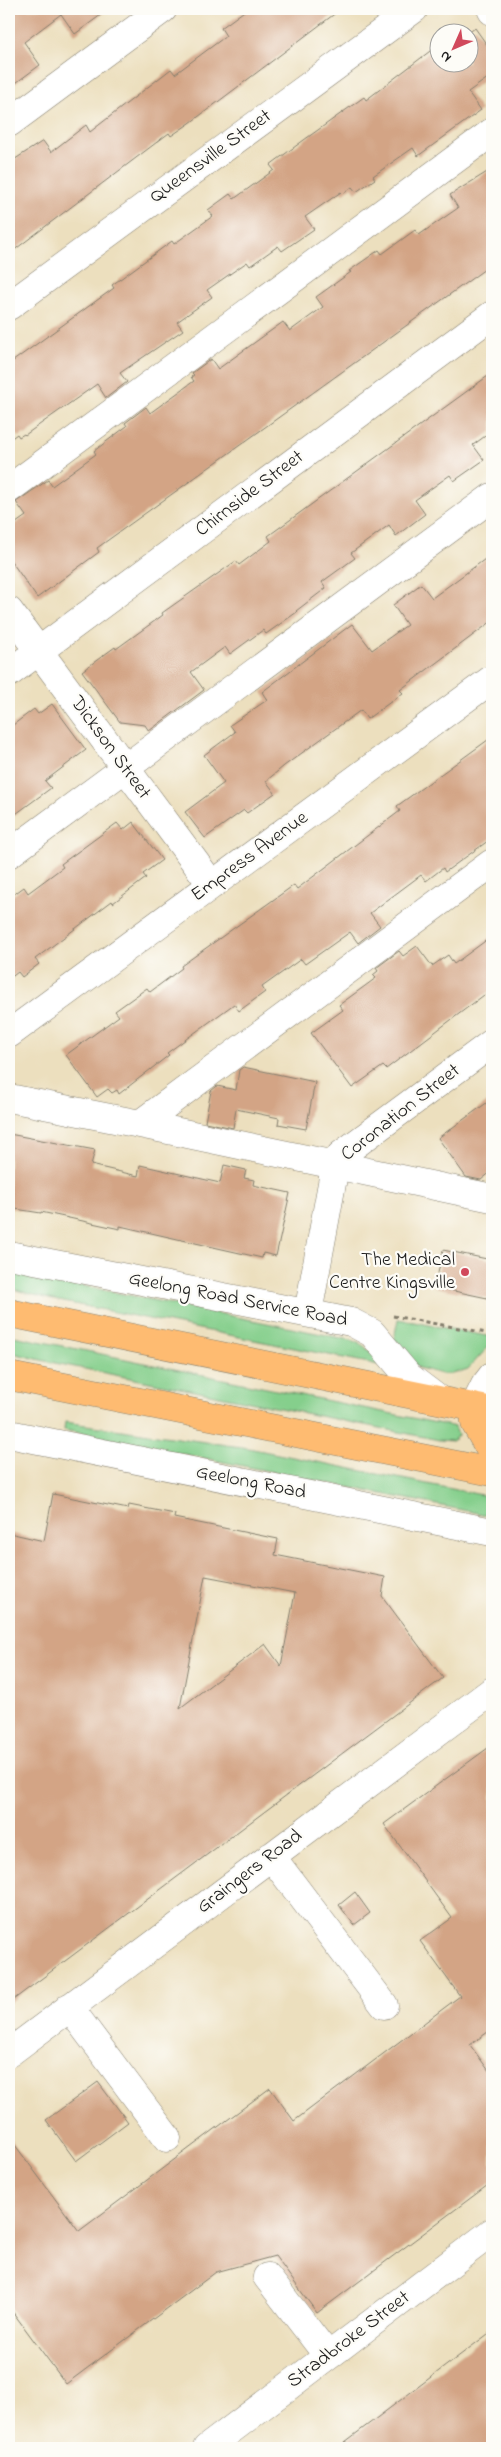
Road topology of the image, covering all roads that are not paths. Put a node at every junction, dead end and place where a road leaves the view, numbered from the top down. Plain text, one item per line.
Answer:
1 (163, 9) edge
2 (414, 9) edge
3 (9, 123) edge
4 (492, 132) edge
5 (9, 306) edge
6 (492, 315) edge
7 (9, 489) edge
8 (492, 497) edge
9 (9, 611) edge
10 (39, 651) junction
11 (9, 673) edge
12 (492, 680) edge
13 (125, 768) junction
14 (9, 854) edge
15 (492, 863) edge
16 (212, 885) junction
17 (9, 1034) edge
18 (492, 1043) edge
19 (9, 1098) edge
20 (140, 1124) junction
21 (335, 1167) junction
22 (492, 1198) edge
23 (9, 1255) edge
24 (9, 1312) edge
25 (308, 1313) junction
26 (9, 1376) edge
27 (492, 1376) edge
28 (438, 1399) junction
29 (483, 1409) edge
30 (9, 1434) edge
31 (492, 1452) edge
32 (492, 1472) edge
33 (492, 1532) edge
34 (492, 1691) edge
35 (271, 1856) junction
36 (384, 2005) dead end
37 (69, 2007) junction
38 (9, 2053) edge
39 (168, 2138) dead end
40 (492, 2232) edge
41 (267, 2277) dead end
42 (328, 2356) junction
43 (206, 2448) edge

1 - 3 street
2 - 5 street, Queensville Street
4 - 7 street
6 - 10 street, Chirnside Street
8 - 13 street
9 - 10 street, Dickson Street
10 - 11 street, Chirnside Street
10 - 13 street, Dickson Street
12 - 16 street, Empress Avenue
13 - 14 street
13 - 16 street, Dickson Street
15 - 20 street
16 - 17 street, Empress Avenue
18 - 21 street, Coronation Street
19 - 20 street
20 - 21 street
21 - 22 street
21 - 25 street, Coronation Street
23 - 25 street, Geelong Road Service Road
24 - 28 highway
25 - 28 street, Geelong Road Service Road
26 - 32 highway
27 - 29 street
28 - 29 highway
29 - 31 highway
30 - 33 street, Geelong Road
34 - 35 street, Graingers Road
35 - 36 street
35 - 37 street, Graingers Road
37 - 38 street, Graingers Road
37 - 39 street
40 - 42 street, Stradbroke Street
41 - 42 street
42 - 43 street, Stradbroke Street

